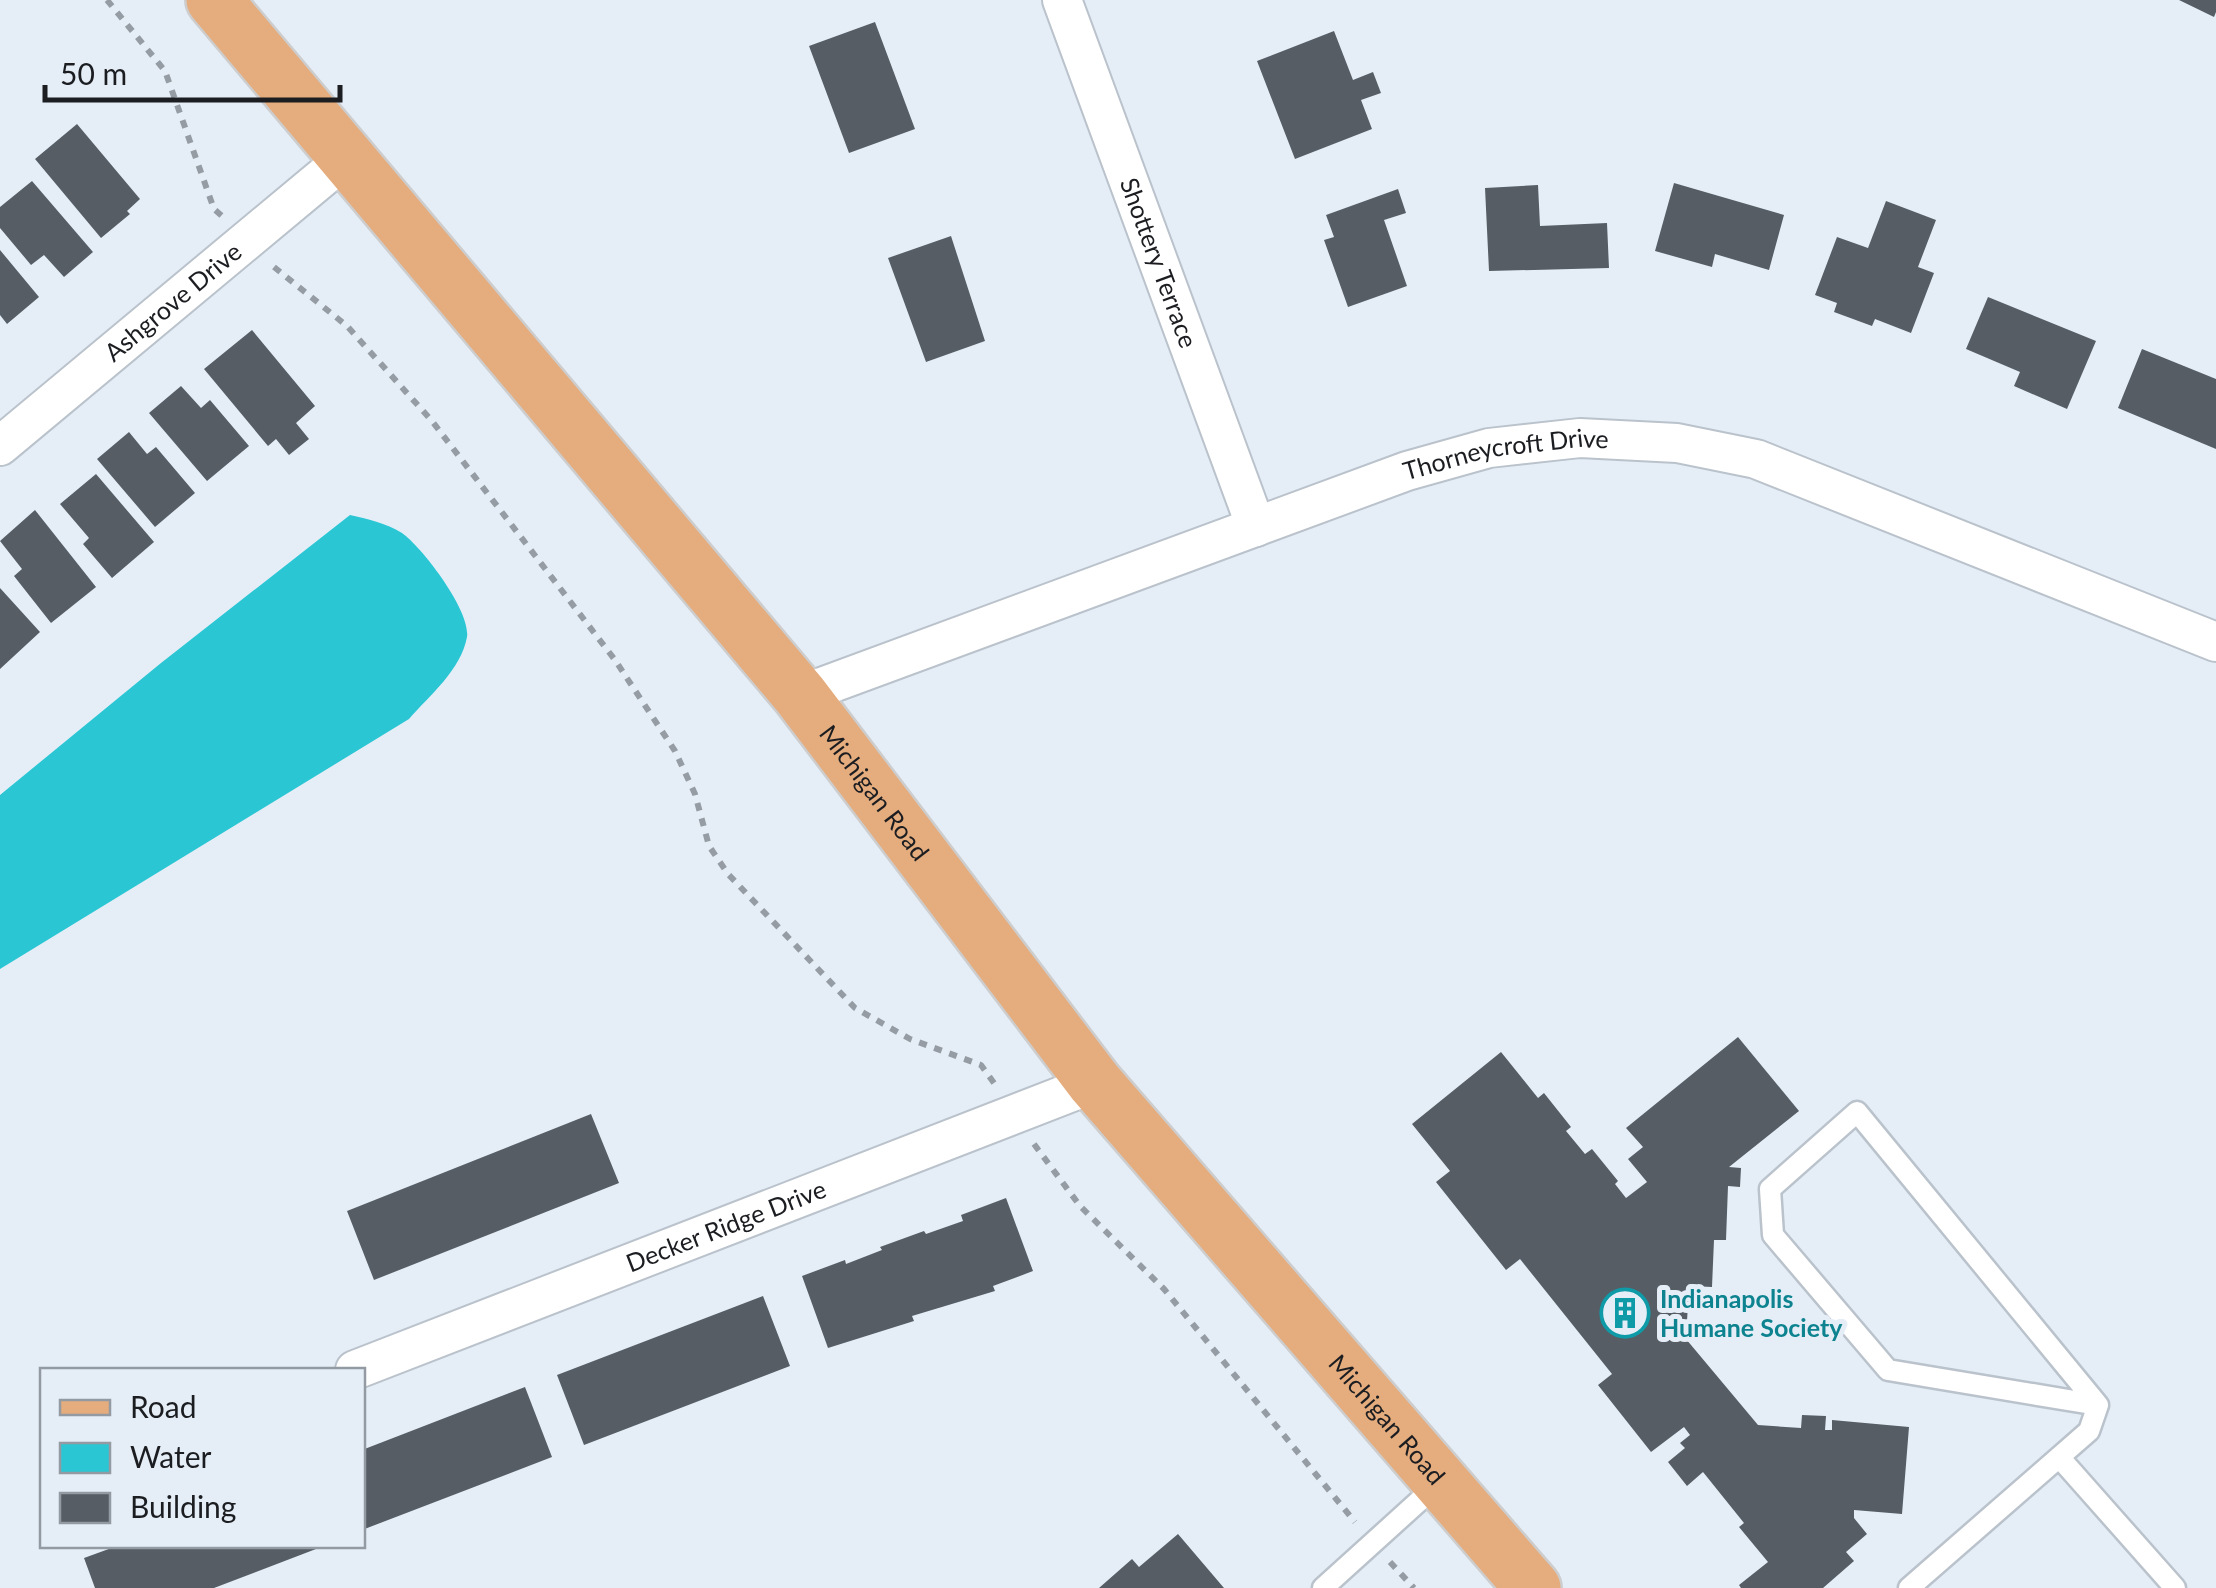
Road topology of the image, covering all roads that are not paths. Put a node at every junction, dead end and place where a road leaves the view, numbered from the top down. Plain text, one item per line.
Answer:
1 (214, 0) edge
2 (1062, 0) edge
3 (347, 157) junction
4 (0, 446) edge
5 (1256, 527) junction
6 (2216, 642) edge
7 (800, 695) junction
8 (1095, 1083) junction
9 (360, 1368) edge
10 (2098, 1404) junction
11 (2059, 1457) junction
12 (1441, 1482) junction
13 (1323, 1588) edge
14 (1533, 1588) edge
15 (1908, 1588) edge
16 (2175, 1588) edge

1 - 3 main road, Michigan Road
2 - 5 street, Shottery Terrace
3 - 4 street, Ashgrove Drive
3 - 7 main road, Michigan Road
5 - 6 street, Thorneycroft Drive
5 - 7 street, Thorneycroft Drive
7 - 8 main road, Michigan Road
8 - 9 street, Decker Ridge Drive
8 - 12 main road, Michigan Road
10 - 10 lane
10 - 11 lane
11 - 15 lane
11 - 16 lane
12 - 13 lane
12 - 14 main road, Michigan Road

